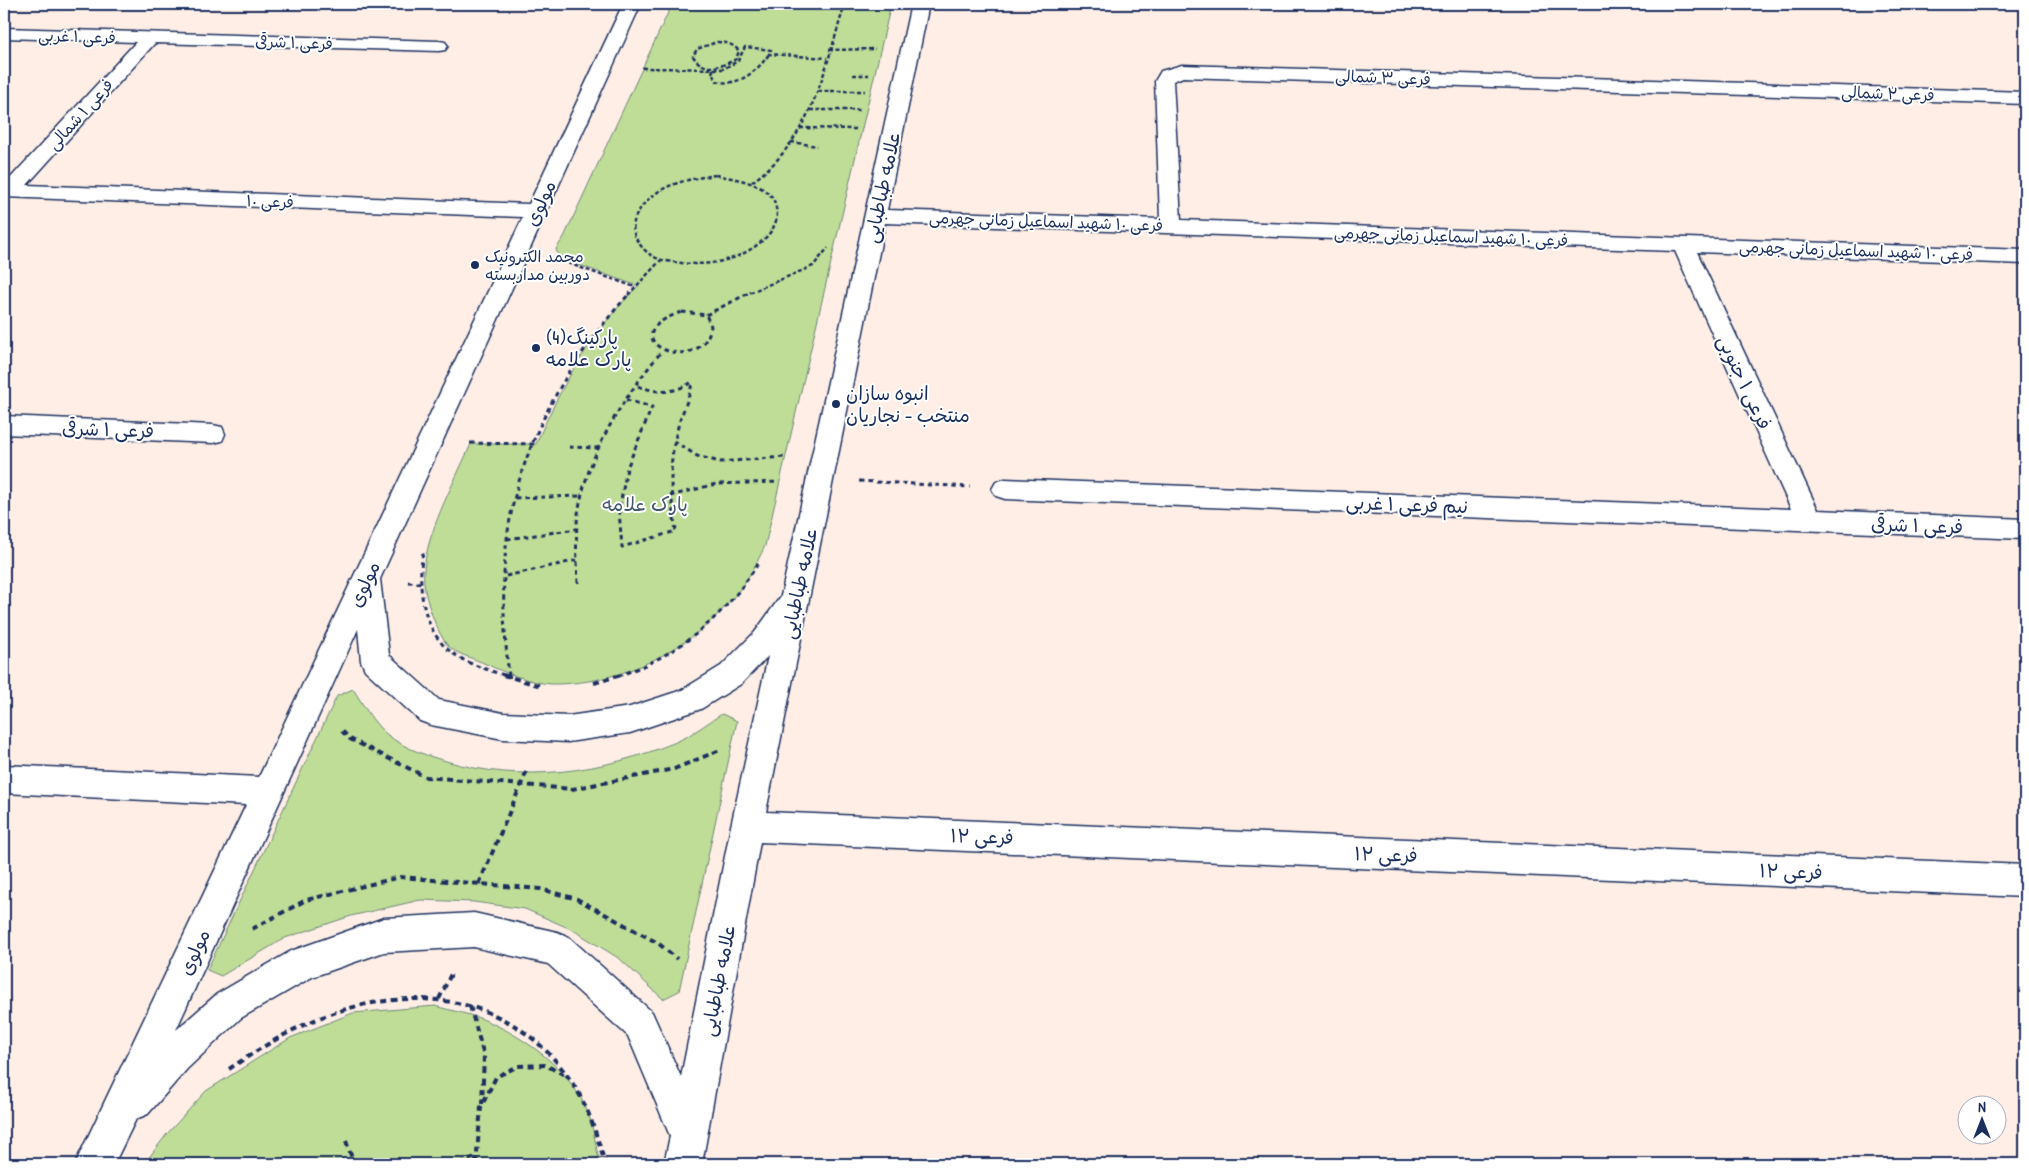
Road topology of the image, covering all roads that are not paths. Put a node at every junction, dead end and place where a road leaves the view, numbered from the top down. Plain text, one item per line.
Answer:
1 (632, 4) edge
2 (920, 4) edge
3 (4, 33) edge
4 (150, 38) junction
5 (438, 46) dead end
6 (1750, 89) joint
7 (2025, 98) edge
8 (7, 191) edge
9 (536, 211) junction
10 (877, 216) junction
11 (1171, 225) junction
12 (1682, 244) junction
13 (2025, 256) edge
14 (4, 425) edge
15 (213, 434) dead end
16 (1005, 489) road end
17 (1809, 520) junction
18 (2025, 529) edge
19 (367, 578) junction
20 (796, 596) junction
21 (4, 779) edge
22 (268, 792) junction
23 (747, 826) junction
24 (2025, 881) edge
25 (115, 1123) junction
26 (686, 1150) edge
27 (94, 1164) edge

1 - 9 street, مولوی
2 - 10 street, علامه طباطبایی
3 - 4 street, فرعی ۱ غربی
4 - 5 street, فرعی ۱ شرقی
4 - 8 street, فرعی ۱ شمالی
6 - 7 street, فرعی ۲ شمالی
6 - 11 street, فرعی ۳ شمالی
8 - 9 street, فرعی ۱۰
9 - 19 street, مولوی
10 - 11 street, فرعی ۱۰ شهید اسماعیل زمانی جهرمی
10 - 20 street, علامه طباطبایی
11 - 12 street, فرعی ۱۰ شهید اسماعیل زمانی جهرمی
12 - 13 street, فرعی ۱۰ شهید اسماعیل زمانی جهرمی
12 - 17 street, فرعی ۱ جنوبی
14 - 15 street, فرعی ۱ شرقی
16 - 17 street, نیم فرعی ۱ غربی
17 - 18 street, فرعی ۱ شرقی
19 - 20 street
19 - 22 street, مولوی
20 - 23 street, علامه طباطبایی
21 - 22 street
22 - 25 street, مولوی
23 - 24 street, فرعی ۱۲
23 - 26 street, علامه طباطبایی
25 - 26 street
25 - 27 street, مولوی

